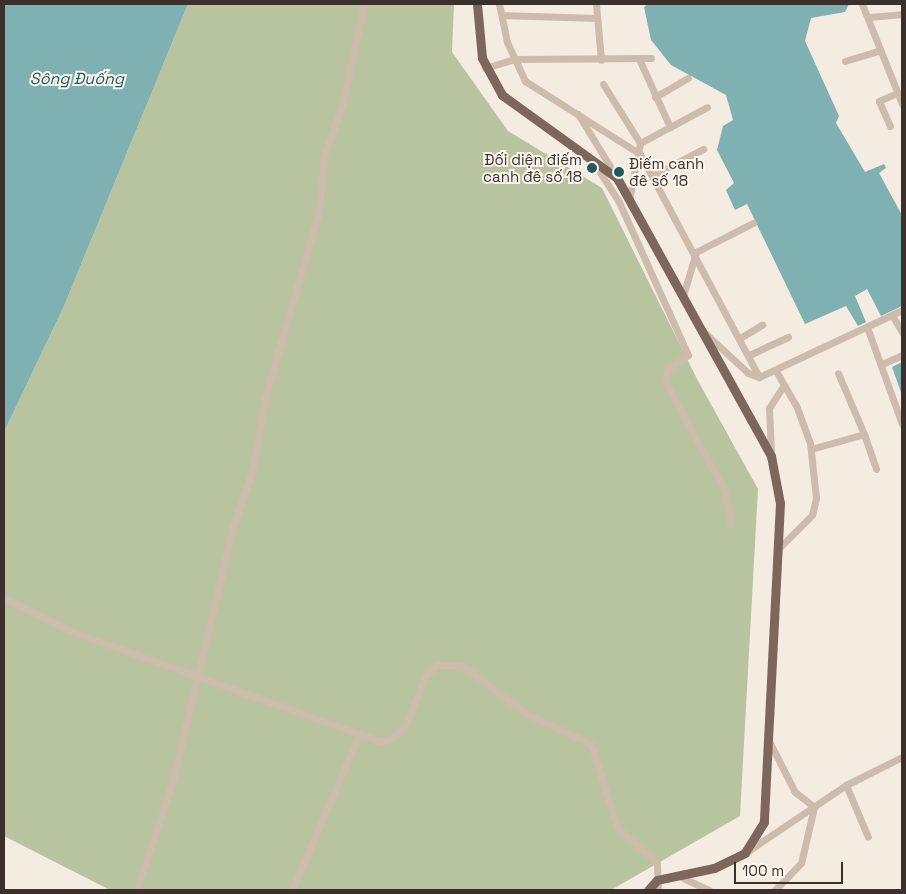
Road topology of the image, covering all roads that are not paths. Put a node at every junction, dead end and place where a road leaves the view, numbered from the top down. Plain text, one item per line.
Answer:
1 (364, 4) edge
2 (477, 4) edge
3 (500, 4) edge
4 (596, 4) edge
5 (862, 4) edge
6 (902, 14) edge
7 (502, 15) junction
8 (869, 17) junction
9 (597, 18) junction
10 (878, 51) junction
11 (651, 58) dead end
12 (515, 59) junction
13 (639, 59) junction
14 (602, 60) junction
15 (845, 61) dead end
16 (485, 68) junction
17 (688, 78) dead end
18 (603, 84) dead end
19 (897, 93) junction
20 (655, 97) junction
21 (902, 104) edge
22 (707, 107) dead end
23 (577, 112) junction
24 (890, 126) dead end
25 (670, 127) junction
26 (639, 147) junction
27 (704, 149) dead end
28 (591, 156) junction
29 (652, 176) junction
30 (617, 178) junction
31 (629, 201) junction
32 (753, 223) dead end
33 (696, 252) junction
34 (683, 296) junction
35 (902, 310) edge
36 (892, 316) junction
37 (762, 326) dead end
38 (867, 327) junction
39 (902, 332) edge
40 (704, 333) junction
41 (788, 337) dead end
42 (740, 338) junction
43 (749, 355) junction
44 (902, 355) edge
45 (882, 364) junction
46 (776, 371) junction
47 (838, 373) dead end
48 (759, 377) junction
49 (784, 385) junction
50 (902, 424) edge
51 (864, 434) junction
52 (812, 449) junction
53 (771, 456) junction
54 (876, 469) dead end
55 (730, 524) dead end
56 (781, 546) junction
57 (4, 598) edge
58 (198, 676) junction
59 (359, 736) junction
60 (768, 740) junction
61 (902, 757) edge
62 (846, 785) junction
63 (814, 807) junction
64 (868, 837) dead end
65 (745, 852) junction
66 (683, 878) junction
67 (657, 880) junction
68 (137, 890) edge
69 (292, 890) edge
70 (648, 890) edge
71 (658, 890) edge
72 (709, 890) edge
73 (775, 890) edge

1 - 58 street
2 - 16 main road
3 - 7 street
4 - 9 street
5 - 8 street
6 - 8 street
7 - 9 street
7 - 12 street
8 - 10 street
9 - 14 street
10 - 15 street
10 - 19 street
11 - 13 street
12 - 14 street
12 - 16 street
12 - 23 street
13 - 14 street
13 - 20 street
16 - 28 main road
17 - 20 street
18 - 26 street
19 - 21 street
19 - 24 street
20 - 25 street
22 - 25 street
23 - 26 street
23 - 30 street
25 - 26 street
26 - 29 street
26 - 31 street
27 - 29 street
28 - 30 main road
28 - 55 street
29 - 33 street
30 - 31 main road
31 - 34 main road
32 - 33 street
33 - 34 street
33 - 42 street
34 - 40 main road
35 - 36 street
36 - 38 street
36 - 39 street
37 - 42 street
38 - 45 street
38 - 46 street
40 - 48 street
40 - 53 main road
41 - 43 street
42 - 43 street
43 - 48 street
44 - 45 street
45 - 50 street
46 - 48 street
46 - 49 street
47 - 51 street
49 - 52 street
49 - 53 street
51 - 52 street
51 - 54 street
52 - 56 street
53 - 56 main road
56 - 60 main road
57 - 58 street
58 - 59 street
58 - 68 street
59 - 67 street
59 - 69 street
60 - 63 street
60 - 65 main road
61 - 62 street
62 - 63 street
62 - 64 street
63 - 65 street
63 - 73 street
65 - 66 main road
66 - 67 main road
66 - 72 street
67 - 70 main road
67 - 71 street

